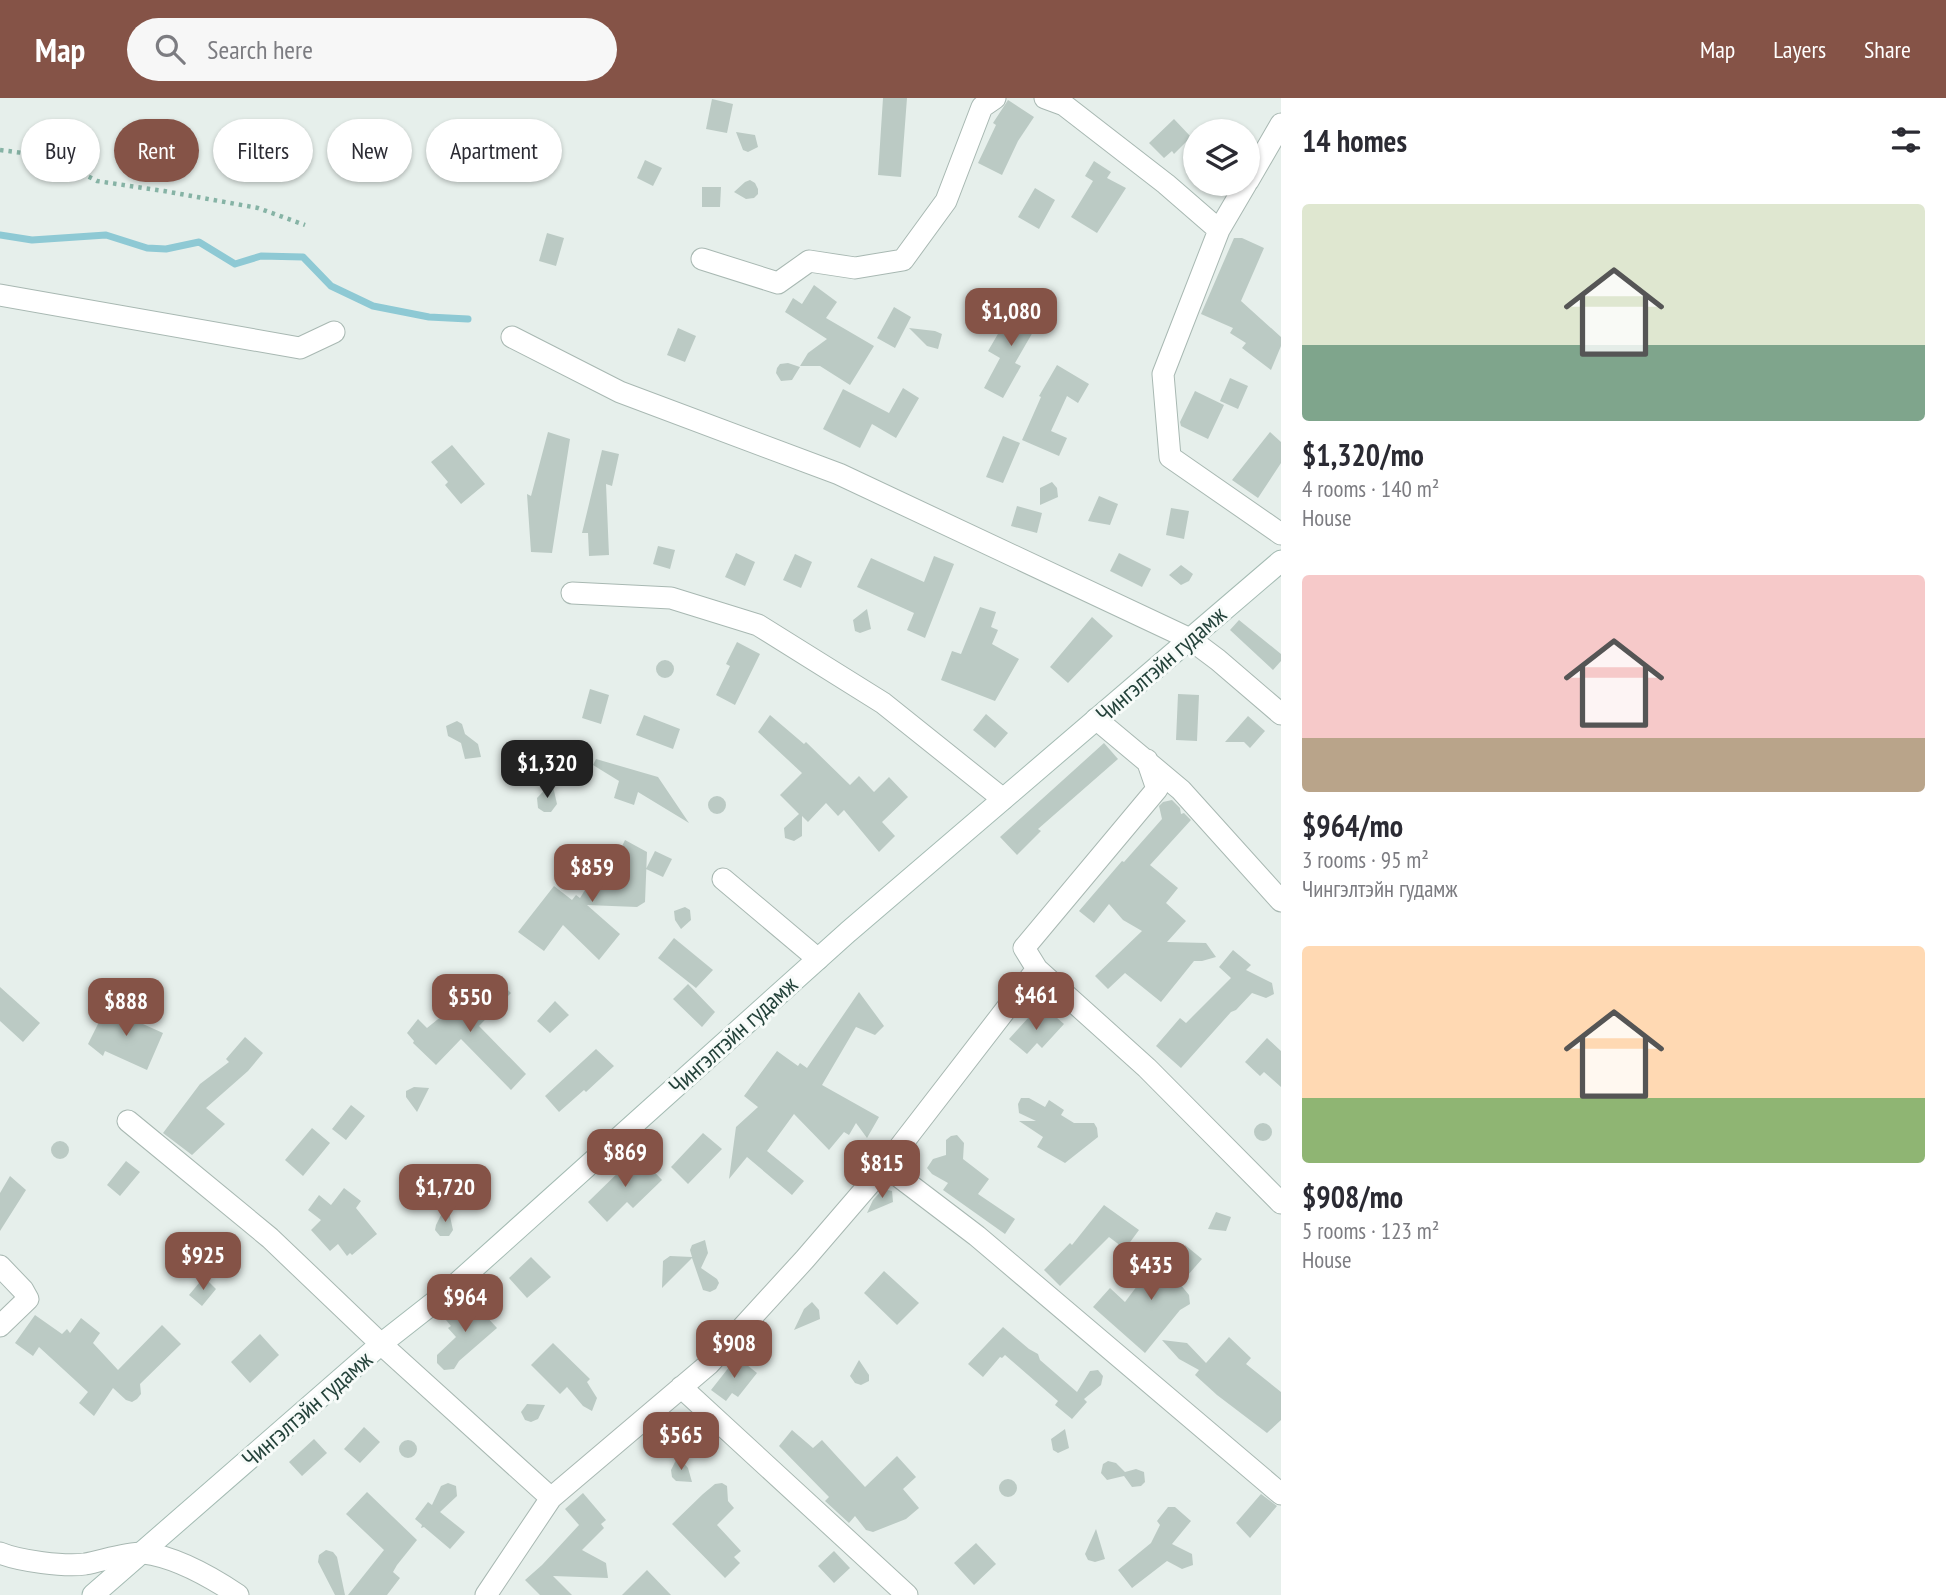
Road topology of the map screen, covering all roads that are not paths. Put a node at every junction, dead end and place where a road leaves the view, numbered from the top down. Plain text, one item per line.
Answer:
1 (995, 98) edge
2 (1057, 100) edge
3 (1281, 124) edge
4 (1260, 160) edge
5 (1239, 196) edge
6 (1219, 230) junction
7 (702, 259) dead end
8 (0, 295) edge
9 (334, 332) dead end
10 (512, 337) dead end
11 (1281, 534) edge
12 (1281, 561) edge
13 (572, 593) dead end
14 (1190, 639) junction
15 (1281, 714) edge
16 (1096, 719) junction
17 (1147, 760) junction
18 (1003, 799) junction
19 (723, 879) dead end
20 (1281, 901) edge
21 (818, 959) junction
22 (1037, 969) junction
23 (128, 1121) dead end
24 (885, 1166) junction
25 (1281, 1203) edge
26 (0, 1266) edge
27 (0, 1326) edge
28 (382, 1344) junction
29 (681, 1387) junction
30 (1281, 1494) edge
31 (551, 1498) junction
32 (0, 1553) edge
33 (142, 1553) junction
34 (93, 1595) edge
35 (238, 1595) edge
36 (486, 1595) edge
37 (907, 1595) edge

1 - 7 street
2 - 6 street
3 - 4 street
5 - 6 street
6 - 11 street
8 - 9 street
10 - 14 street
12 - 14 street, Чингэлтэйн гудамж
13 - 18 street
14 - 15 street
14 - 16 street, Чингэлтэйн гудамж
16 - 17 street
16 - 18 street, Чингэлтэйн гудамж
17 - 20 street
17 - 22 street
18 - 21 street, Чингэлтэйн гудамж
19 - 21 street
21 - 28 street, Чингэлтэйн гудамж
22 - 24 street
22 - 25 street
23 - 28 street
24 - 29 street
24 - 30 street
26 - 27 street
28 - 31 street
28 - 33 street, Чингэлтэйн гудамж
29 - 31 street
29 - 37 street
31 - 36 street
32 - 33 street
33 - 34 street, Чингэлтэйн гудамж
33 - 35 street

